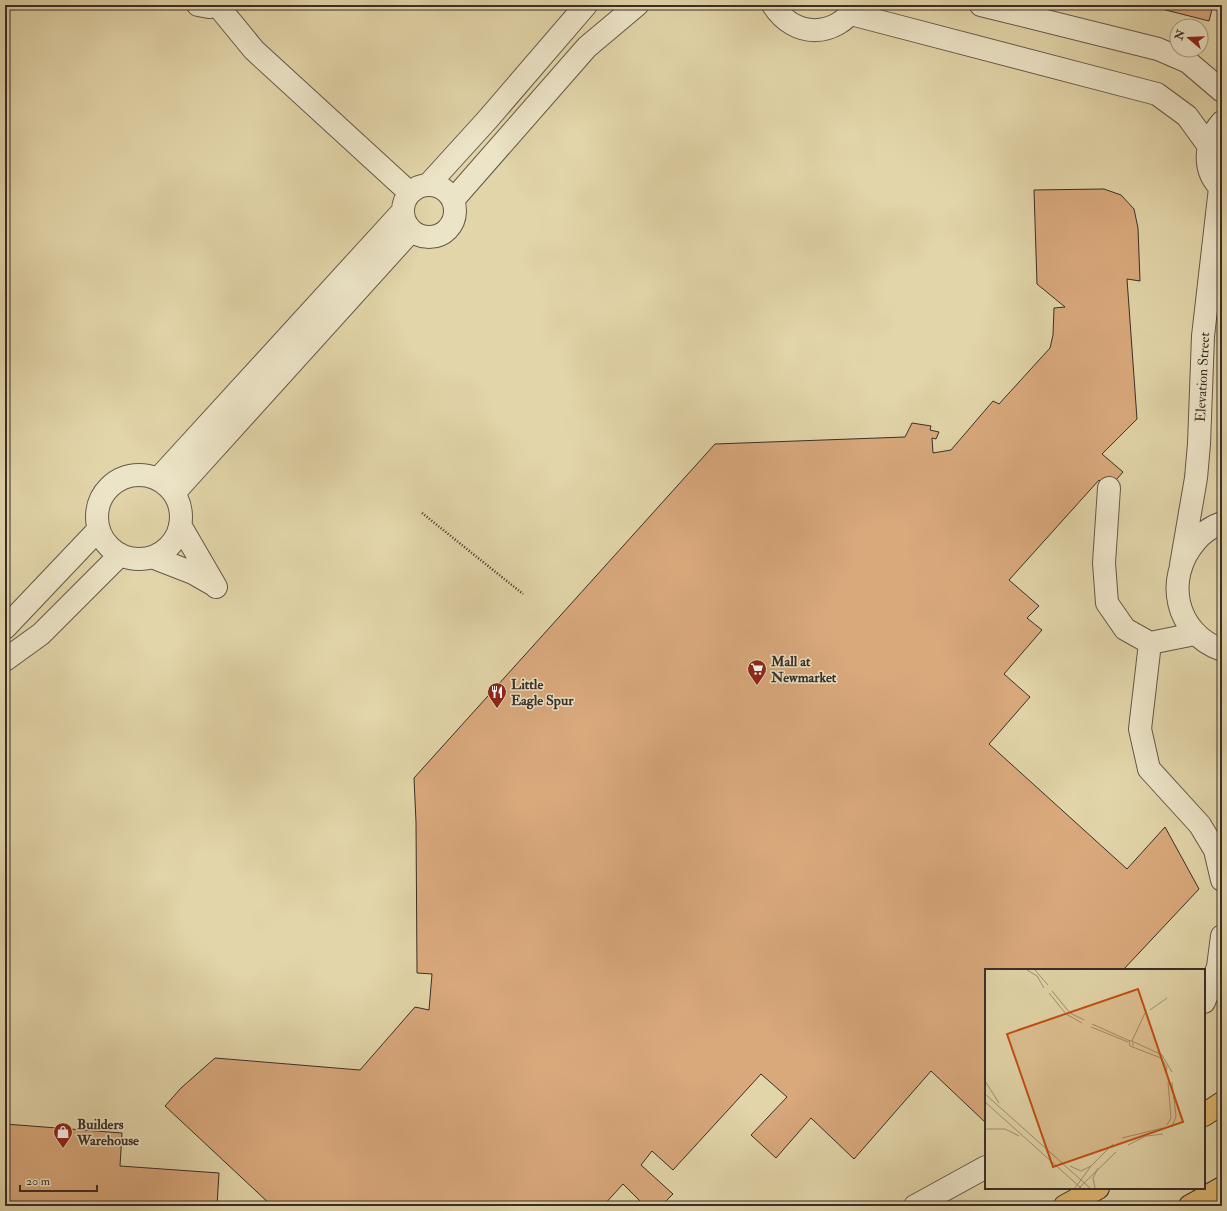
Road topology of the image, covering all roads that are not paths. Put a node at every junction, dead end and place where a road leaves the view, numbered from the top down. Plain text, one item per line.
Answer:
1 (198, 5) edge
2 (216, 5) edge
3 (586, 5) edge
4 (637, 5) edge
5 (773, 5) edge
6 (981, 5) edge
7 (854, 10) edge
8 (1036, 12) edge
9 (1222, 91) edge
10 (1222, 122) edge
11 (1208, 145) junction
12 (1221, 188) edge
13 (453, 200) junction
14 (413, 205) junction
15 (158, 479) junction
16 (1109, 488) dead end
17 (174, 493) junction
18 (1222, 523) edge
19 (180, 525) junction
20 (98, 530) junction
21 (120, 555) junction
22 (152, 558) junction
23 (1181, 565) junction
24 (5, 628) edge
25 (1195, 634) junction
26 (1150, 642) junction
27 (1219, 652) edge
28 (5, 660) edge
29 (1222, 880) edge
30 (1222, 936) edge
31 (1205, 1000) edge
32 (1222, 1103) edge
33 (1205, 1115) edge
34 (1222, 1119) edge
35 (1205, 1128) edge
36 (985, 1168) edge
37 (1222, 1188) edge
38 (1096, 1189) edge
39 (915, 1206) edge
40 (1065, 1206) edge
41 (1190, 1206) edge

1 - 2 street
2 - 14 street
3 - 14 street
4 - 13 street
5 - 7 street
6 - 8 street
7 - 11 street
8 - 9 street
10 - 11 street, Elevation Street
11 - 12 street, Elevation Street
12 - 23 street, Elevation Street
13 - 14 street
13 - 14 street
14 - 15 street
14 - 17 street
15 - 17 street
15 - 20 street
16 - 26 street
17 - 19 street
18 - 23 street, Elevation Street
19 - 22 street
19 - 22 street
20 - 21 street
20 - 24 street
21 - 22 street
21 - 28 street
23 - 25 street, Elevation Street
25 - 26 street
25 - 27 street, Elevation Street
26 - 29 street
30 - 31 street
32 - 33 main road
34 - 35 main road
36 - 39 street
37 - 41 main road
38 - 40 main road

